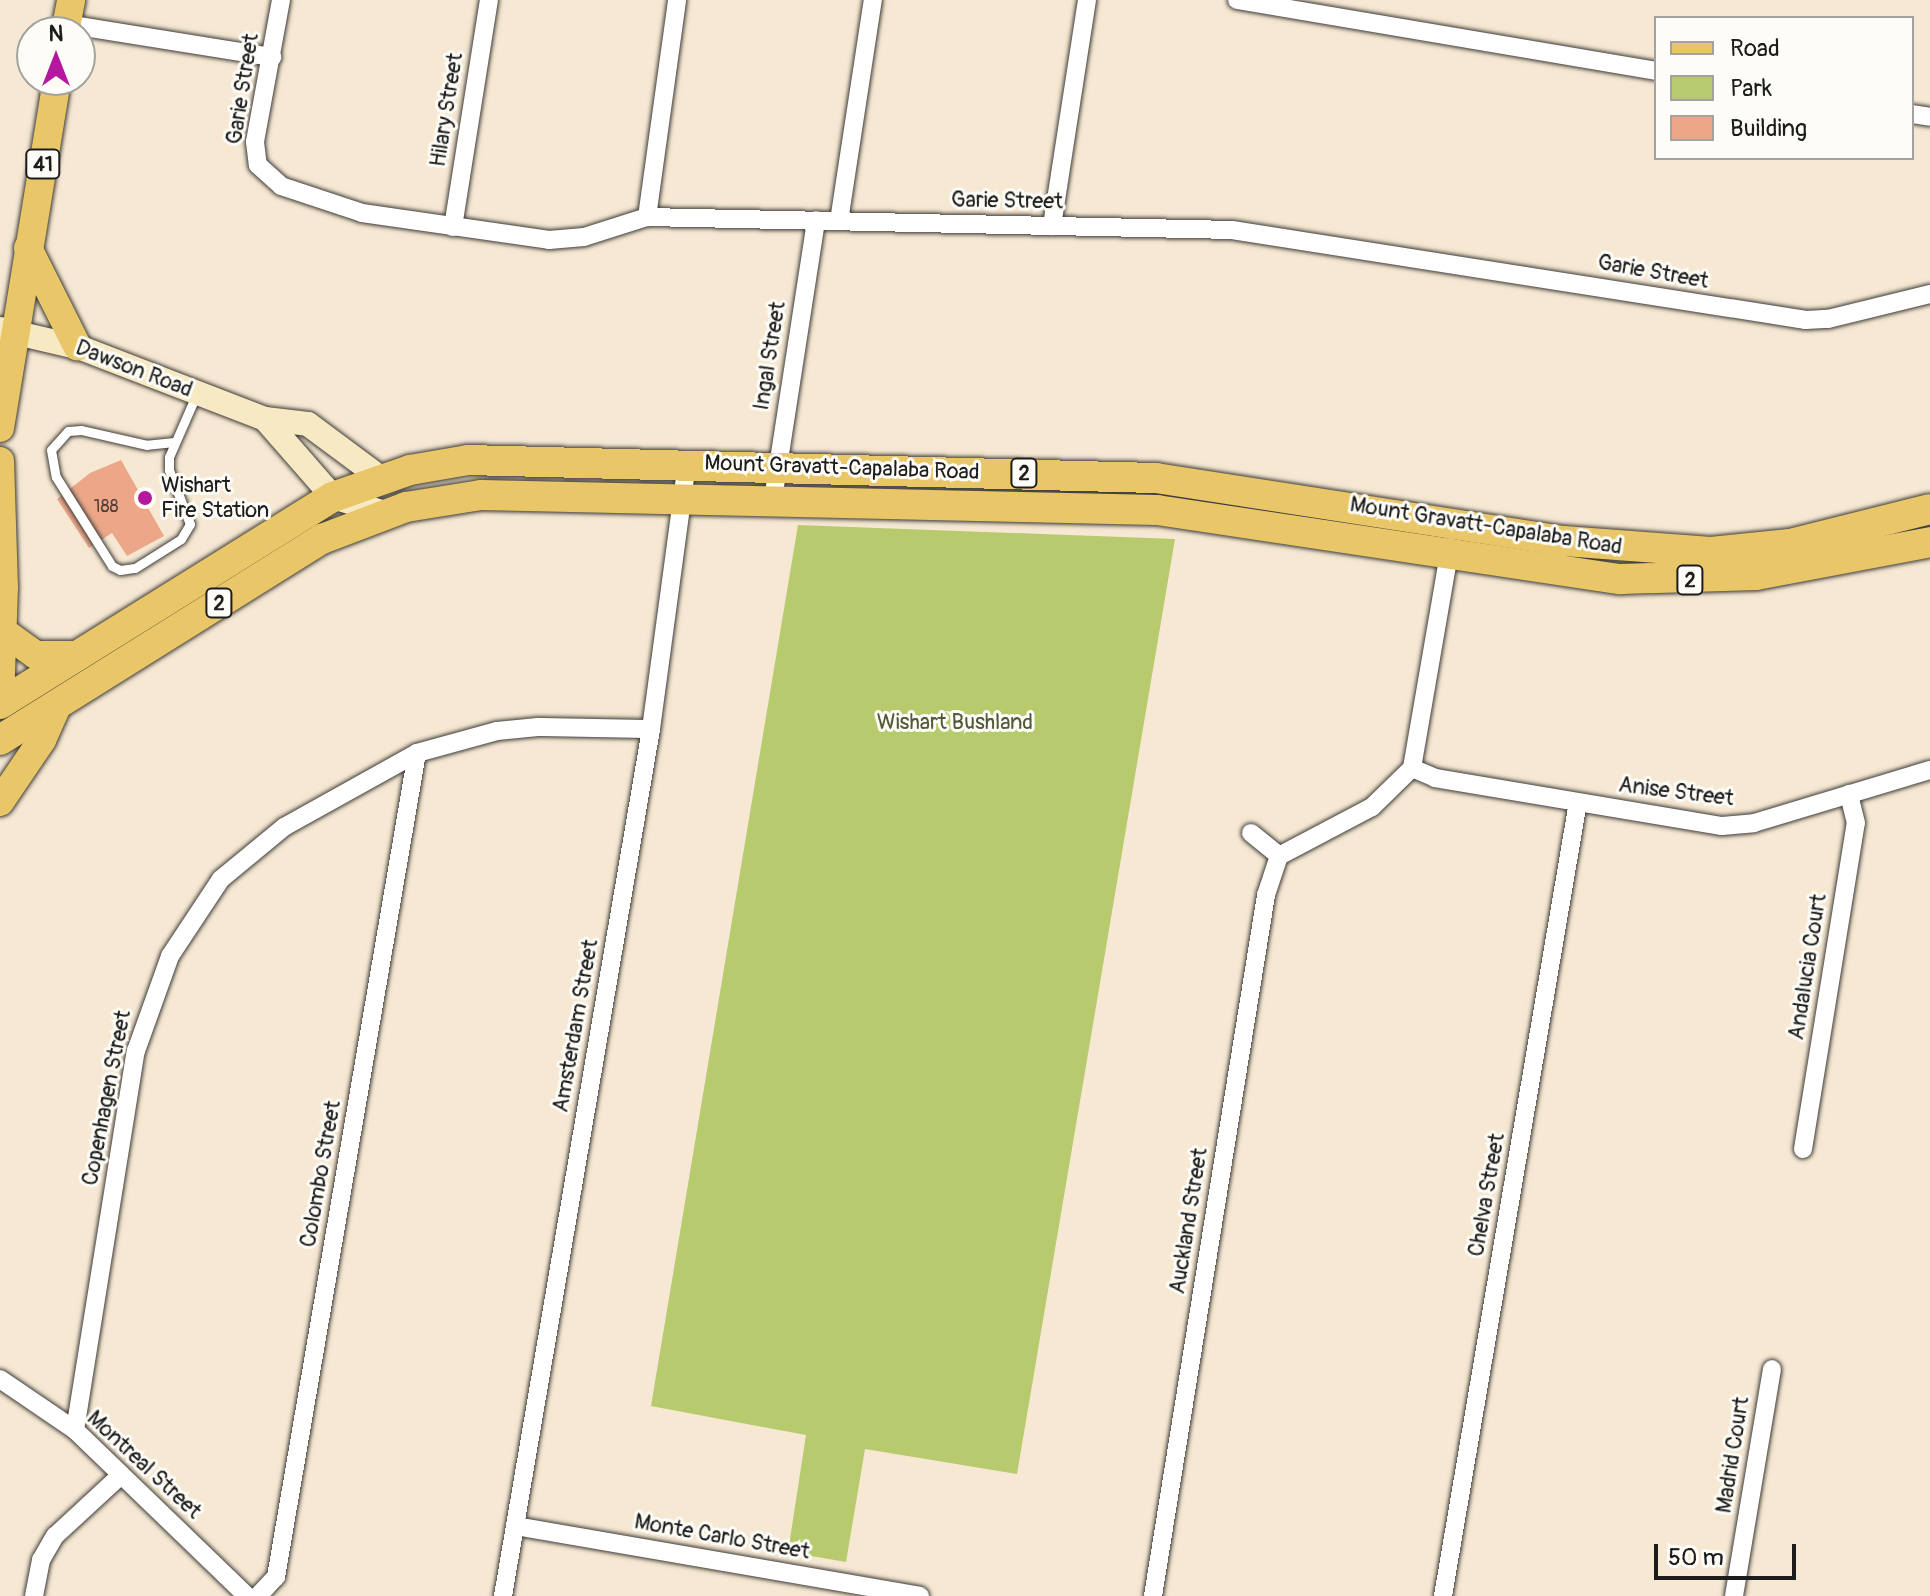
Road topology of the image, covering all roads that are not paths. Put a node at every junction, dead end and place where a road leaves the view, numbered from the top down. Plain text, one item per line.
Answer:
1 (281, 0) edge
2 (489, 0) edge
3 (677, 0) edge
4 (873, 0) edge
5 (1087, 0) edge
6 (1237, 0) edge
7 (96, 24) edge
8 (272, 57) junction
9 (1654, 71) edge
10 (54, 96) edge
11 (647, 217) junction
12 (816, 220) junction
13 (839, 221) junction
14 (1052, 226) junction
15 (453, 227) junction
16 (28, 248) junction
17 (1930, 294) edge
18 (7, 330) edge
19 (77, 346) junction
20 (197, 393) junction
21 (265, 419) junction
22 (0, 428) edge
23 (174, 442) junction
24 (0, 461) edge
25 (687, 463) junction
26 (778, 466) junction
27 (382, 479) junction
28 (333, 497) junction
29 (686, 497) junction
30 (773, 499) junction
31 (1930, 509) edge
32 (385, 513) junction
33 (1454, 523) junction
34 (1930, 542) edge
35 (1448, 555) junction
36 (4, 632) junction
37 (77, 655) junction
38 (0, 702) edge
39 (58, 704) junction
40 (651, 729) junction
41 (0, 740) edge
42 (417, 753) junction
43 (1412, 768) junction
44 (1930, 770) edge
45 (1849, 794) junction
46 (0, 802) edge
47 (1578, 802) junction
48 (1251, 833) dead end
49 (1279, 856) junction
50 (1803, 1149) dead end
51 (1772, 1369) dead end
52 (0, 1379) edge
53 (75, 1430) junction
54 (121, 1475) junction
55 (515, 1526) junction
56 (34, 1596) edge
57 (247, 1596) edge
58 (258, 1596) edge
59 (503, 1596) edge
60 (920, 1596) edge
61 (1153, 1596) edge
62 (1443, 1596) edge
63 (1734, 1596) edge

1 - 8 street, Garie Street
2 - 15 street, Hilary Street
3 - 11 street
4 - 13 street
5 - 14 street
6 - 9 street
7 - 8 street
8 - 15 street, Garie Street
10 - 16 main road, 41
11 - 12 street, Garie Street
11 - 15 street, Garie Street
12 - 13 street, Garie Street
12 - 26 street, Ingal Street
13 - 14 street, Garie Street
14 - 17 street, Garie Street
16 - 18 main road, 41
16 - 19 main road
18 - 19 main road, Dawson Road
18 - 22 main road, 41
19 - 20 main road, Dawson Road
20 - 21 main road, Dawson Road
20 - 23 lane
21 - 27 main road, Dawson Road
21 - 28 main road, Dawson Road
23 - 23 lane
24 - 36 main road
25 - 26 highway, Mount Gravatt-Capalaba Road / 2
25 - 27 highway, Mount Gravatt-Capalaba Road / 2
25 - 29 street, Amsterdam Street
26 - 30 street, Ingal Street
26 - 33 highway, Mount Gravatt-Capalaba Road / 2
27 - 28 highway, Mount Gravatt-Capalaba Road / 2
28 - 32 main road
28 - 37 highway, Mount Gravatt-Capalaba Road / 2
29 - 30 highway, Mount Gravatt-Capalaba Road / 2
29 - 32 highway, Mount Gravatt-Capalaba Road / 2
29 - 40 street, Amsterdam Street
30 - 35 highway, Mount Gravatt-Capalaba Road / 2
31 - 33 highway, Mount Gravatt-Capalaba Road / 2
32 - 39 highway, Mount Gravatt-Capalaba Road / 2
33 - 35 street
34 - 35 highway, Mount Gravatt-Capalaba Road / 2
35 - 43 street
36 - 37 main road
36 - 38 main road
37 - 38 highway, Mount Gravatt-Capalaba Road / 2
39 - 41 highway, Mount Gravatt-Capalaba Road / 2
39 - 46 main road
40 - 42 street, Copenhagen Street
40 - 55 street, Amsterdam Street
42 - 53 street, Copenhagen Street
42 - 58 street, Colombo Street
43 - 47 street, Anise Street
43 - 49 street
44 - 45 street, Anise Street
45 - 47 street, Anise Street
45 - 50 street, Andalucia Court
47 - 62 street, Chelva Street
48 - 49 street
49 - 61 street, Auckland Street
51 - 63 street, Madrid Court
52 - 53 street, Montreal Street
53 - 54 street, Montreal Street
54 - 56 street
54 - 57 street, Montreal Street
55 - 59 street, Amsterdam Street
55 - 60 street, Monte Carlo Street

